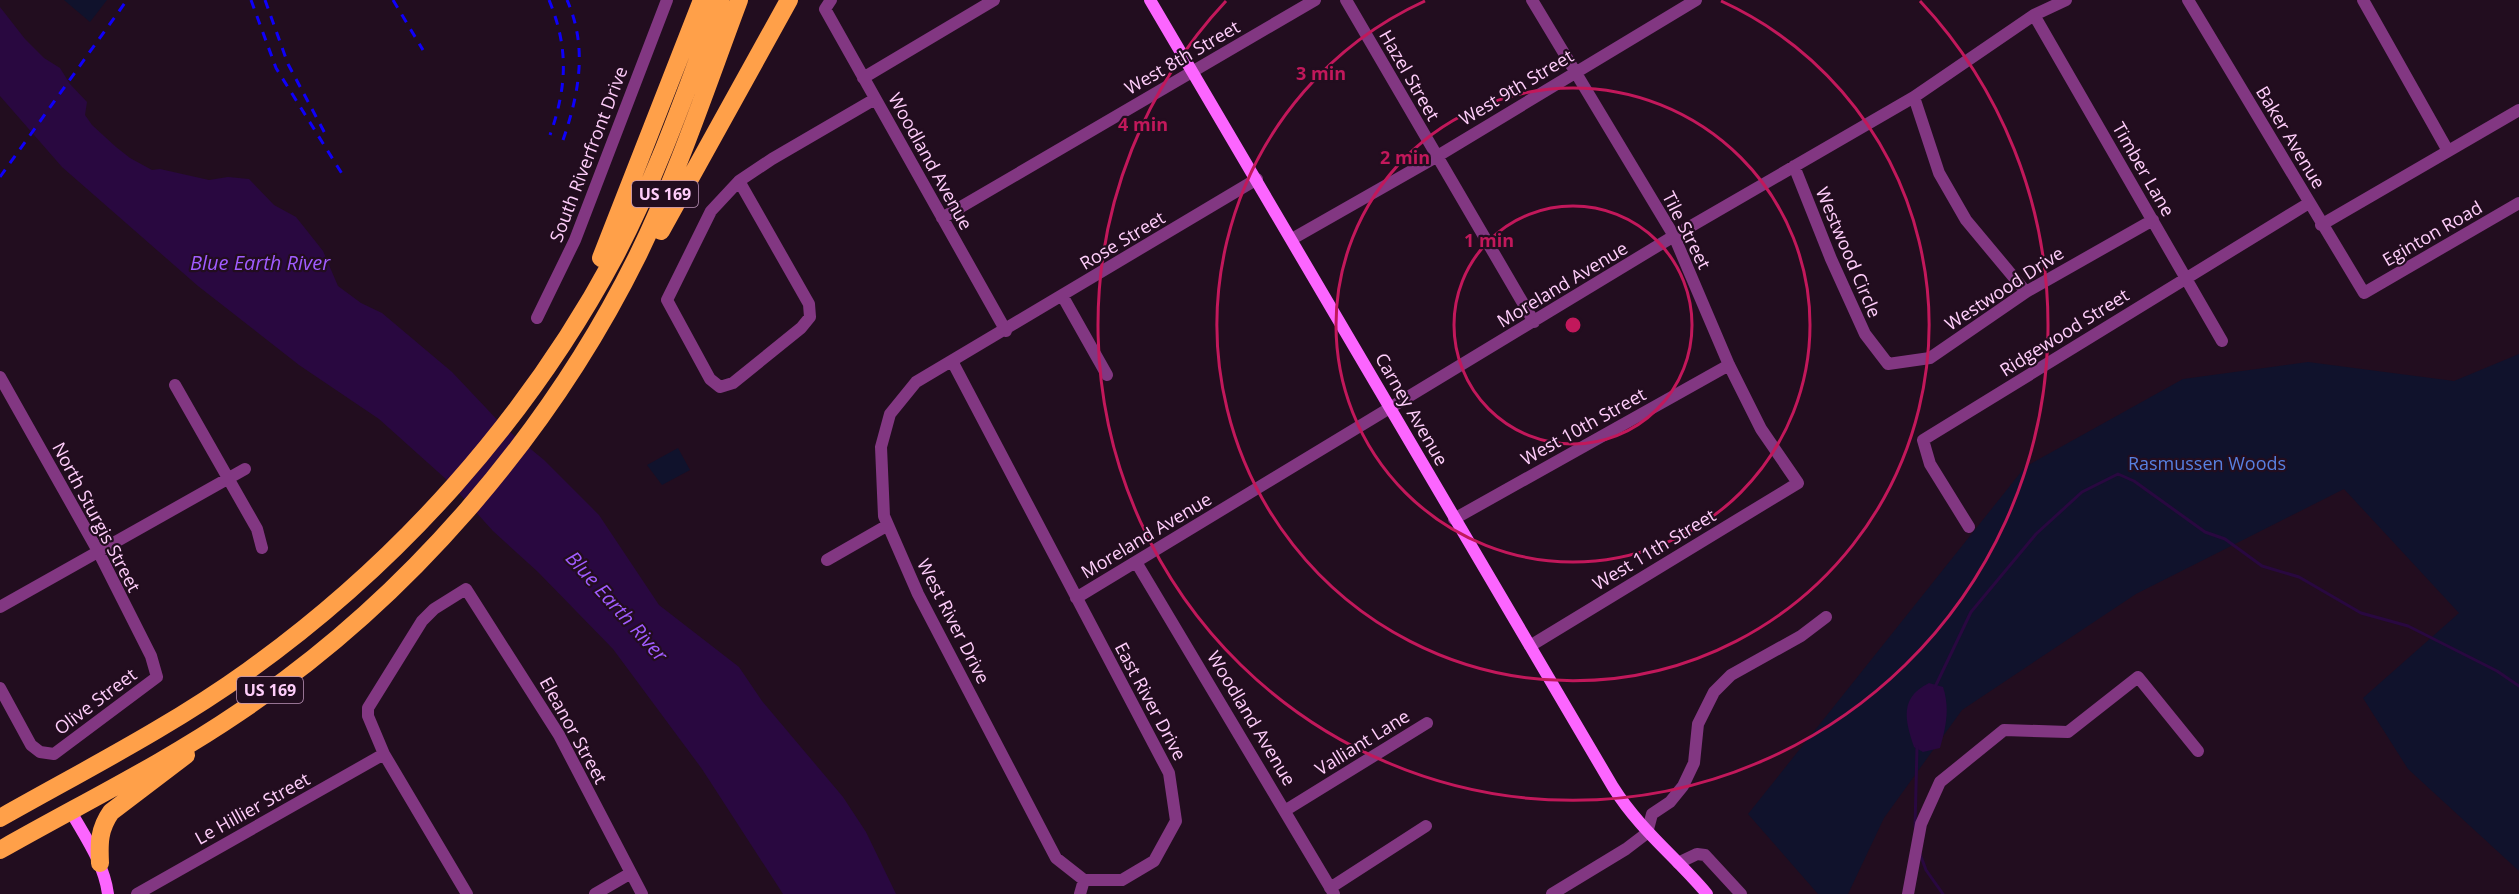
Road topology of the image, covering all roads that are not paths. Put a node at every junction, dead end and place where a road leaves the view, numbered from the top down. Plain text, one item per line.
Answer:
1 (667, 0) edge
2 (702, 0) edge
3 (720, 0) edge
4 (739, 0) edge
5 (789, 0) edge
6 (994, 0) edge
7 (1150, 0) edge
8 (1315, 0) edge
9 (1346, 0) edge
10 (1532, 0) edge
11 (1696, 0) edge
12 (2066, 0) edge
13 (2188, 0) edge
14 (2363, 0) edge
15 (828, 5) edge
16 (2034, 15) junction
17 (1193, 71) junction
18 (1574, 72) junction
19 (863, 78) junction
20 (1914, 97) junction
21 (875, 99) junction
22 (2519, 110) edge
23 (2448, 151) junction
24 (1436, 157) junction
25 (1794, 166) junction
26 (1257, 179) junction
27 (739, 180) junction
28 (2309, 203) junction
29 (2519, 203) edge
30 (942, 218) junction
31 (2153, 220) junction
32 (2321, 225) junction
33 (1674, 236) junction
34 (1292, 239) junction
35 (2186, 278) junction
36 (2026, 292) junction
37 (2364, 293) joint
38 (1063, 297) junction
39 (537, 318) dead end
40 (605, 318) junction
41 (1534, 322) junction
42 (1006, 331) junction
43 (568, 336) junction
44 (2222, 341) dead end
45 (1876, 349) joint
46 (952, 360) junction
47 (1729, 365) junction
48 (1107, 375) dead end
49 (0, 377) edge
50 (175, 386) dead end
51 (1390, 408) junction
52 (245, 469) dead end
53 (228, 477) junction
54 (1798, 483) joint
55 (1454, 519) junction
56 (888, 525) junction
57 (1969, 527) dead end
58 (262, 548) dead end
59 (98, 551) junction
60 (827, 560) dead end
61 (1136, 562) junction
62 (1076, 598) junction
63 (0, 607) edge
64 (1826, 617) dead end
65 (1530, 646) junction
66 (157, 677) joint
67 (0, 688) edge
68 (238, 714) junction
69 (1427, 723) dead end
70 (2198, 751) dead end
71 (384, 754) junction
72 (85, 770) junction
73 (70, 810) junction
74 (1286, 810) junction
75 (0, 818) edge
76 (1426, 826) dead end
77 (1647, 833) junction
78 (0, 850) edge
79 (100, 863) junction
80 (1678, 863) junction
81 (631, 873) junction
82 (1084, 880) junction
83 (1332, 891) edge
84 (108, 894) edge
85 (137, 894) edge
86 (467, 894) edge
87 (595, 894) edge
88 (642, 894) edge
89 (1080, 894) edge
90 (1552, 894) edge
91 (1707, 894) edge
92 (1741, 894) edge
93 (1908, 894) edge

1 - 39 street, South Riverfront Drive
2 - 43 highway
3 - 43 highway, US 169
4 - 40 highway, US 169
5 - 40 highway
6 - 19 street
7 - 17 main road, Carney Avenue
8 - 17 street, West 8th Street
9 - 24 street, Hazel Street
10 - 18 street, Tile Street
11 - 18 street, West 9th Street
12 - 16 street, Moreland Avenue
13 - 28 street, Baker Avenue
14 - 23 street
15 - 19 street, Woodland Avenue
16 - 20 street, Moreland Avenue
16 - 31 street, Timber Lane
17 - 26 main road, Carney Avenue
17 - 30 street, West 8th Street
18 - 24 street, West 9th Street
18 - 33 street, Tile Street
19 - 21 street, Woodland Avenue
20 - 25 street, Moreland Avenue
20 - 36 street
21 - 27 street
21 - 30 street, Woodland Avenue
22 - 23 street
23 - 32 street
24 - 34 street, West 9th Street
24 - 41 street, Hazel Street
25 - 33 street, Moreland Avenue
25 - 45 street, Westwood Circle
26 - 34 main road, Carney Avenue
26 - 38 street, Rose Street
27 - 27 street
28 - 32 street, Baker Avenue
28 - 35 street, Ridgewood Street
29 - 37 street, Eginton Road
30 - 42 street, Woodland Avenue
31 - 35 street, Timber Lane
31 - 36 street, Westwood Drive
32 - 37 street, Baker Avenue
33 - 41 street, Moreland Avenue
33 - 47 street, Tile Street
34 - 51 main road, Carney Avenue
35 - 44 street, Timber Lane
35 - 57 street, Ridgewood Street
36 - 45 street, Westwood Drive
38 - 42 street, Rose Street
38 - 48 street
40 - 68 highway, US 169
41 - 51 street, Moreland Avenue
42 - 46 street, West River Drive
43 - 72 highway, US 169
46 - 56 street, West River Drive
46 - 62 street
47 - 54 street, Tile Street
47 - 55 street, West 10th Street
49 - 59 street, North Sturgis Street
50 - 53 street
51 - 55 main road, Carney Avenue
51 - 61 street, Moreland Avenue
52 - 53 street
53 - 58 street
53 - 59 street
54 - 65 street, West 11th Street
55 - 65 main road, Carney Avenue
56 - 60 street
56 - 82 street, West River Drive
59 - 63 street
59 - 66 street, North Sturgis Street
61 - 62 street, Moreland Avenue
61 - 74 street, Woodland Avenue
62 - 82 street, East River Drive
64 - 77 street
65 - 77 main road, Carney Avenue
66 - 67 street, Olive Street
68 - 73 highway, US 169
68 - 79 highway
69 - 74 street, Valliant Lane
70 - 93 street
71 - 81 street, Eleanor Street
71 - 85 street, Le Hillier Street
71 - 86 street
72 - 73 highway
72 - 75 highway, US 169
73 - 78 highway, US 169
73 - 79 main road
74 - 83 street, Woodland Avenue
76 - 83 street
77 - 80 main road, Carney Avenue
77 - 90 street
79 - 84 main road
80 - 91 main road, Carney Avenue
80 - 92 street
81 - 87 street
81 - 88 street, Eleanor Street
82 - 89 street

